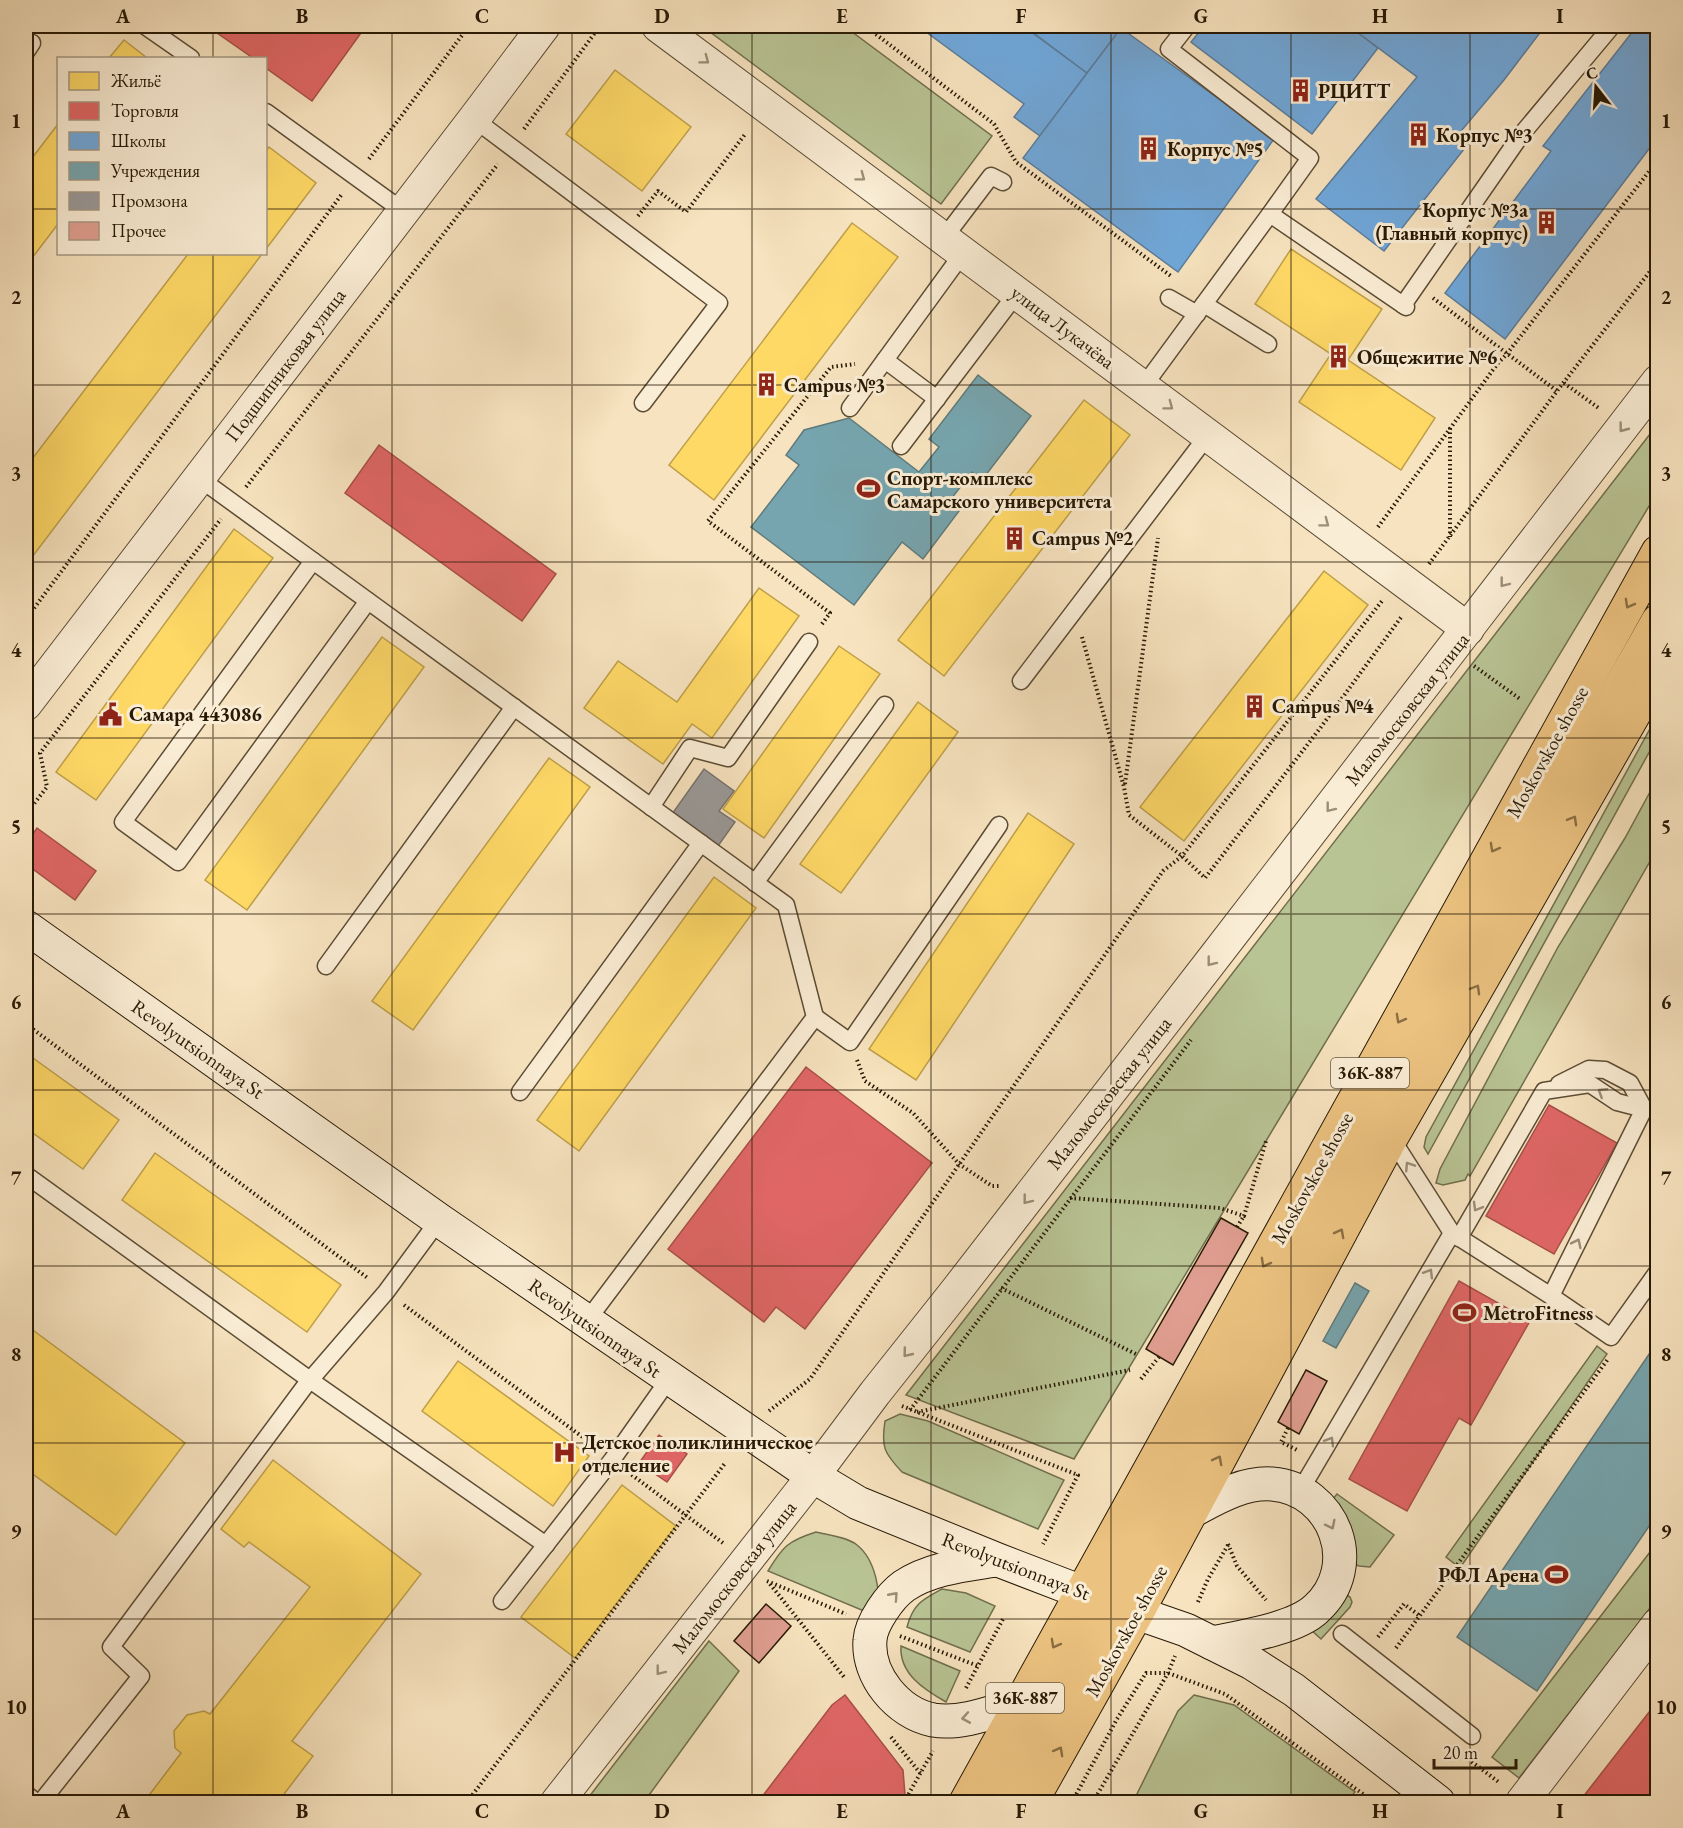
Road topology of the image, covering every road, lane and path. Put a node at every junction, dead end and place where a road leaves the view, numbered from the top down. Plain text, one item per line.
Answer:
1 (145, 26) edge
2 (469, 26) edge
3 (544, 26) edge
4 (600, 26) edge
5 (658, 26) edge
6 (865, 26) edge
7 (1187, 26) edge
8 (1612, 26) edge
9 (190, 57) edge
10 (267, 113) edge
11 (474, 119) junction
12 (746, 132) dead end
13 (511, 147) junction
14 (1658, 160) edge
15 (355, 177) junction
16 (1002, 182) dead end
17 (403, 211) junction
18 (1270, 214) junction
19 (626, 233) junction
20 (953, 246) junction
21 (1658, 261) edge
22 (1178, 281) dead end
23 (1418, 286) junction
24 (1017, 292) junction
25 (1169, 298) dead end
26 (1201, 309) junction
27 (1268, 344) dead end
28 (1506, 355) junction
29 (885, 360) junction
30 (1658, 381) edge
31 (1564, 383) junction
32 (1143, 387) junction
33 (1557, 391) junction
34 (937, 399) junction
35 (643, 403) dead end
36 (850, 408) dead end
37 (1600, 410) dead end
38 (1450, 428) junction
39 (1208, 435) junction
40 (901, 446) dead end
41 (199, 478) junction
42 (1164, 493) junction
43 (234, 503) junction
44 (1450, 537) junction
45 (1361, 549) junction
46 (1658, 552) edge
47 (313, 561) junction
48 (1407, 592) junction
49 (368, 601) junction
50 (1075, 610) junction
51 (26, 619) edge
52 (1658, 621) edge
53 (1468, 629) junction
54 (809, 642) joint
55 (1650, 665) edge
56 (1021, 681) dead end
57 (26, 704) edge
58 (885, 705) dead end
59 (514, 707) junction
60 (1124, 787) junction
61 (651, 807) junction
62 (26, 814) edge
63 (999, 825) dead end
64 (701, 843) junction
65 (1182, 856) junction
66 (755, 883) junction
67 (26, 929) edge
68 (326, 966) dead end
69 (815, 1017) junction
70 (1195, 1035) dead end
71 (850, 1042) junction
72 (520, 1092) dead end
73 (1384, 1127) junction
74 (1266, 1142) dead end
75 (959, 1164) junction
76 (26, 1175) edge
77 (1040, 1183) junction
78 (1069, 1198) junction
79 (1244, 1216) junction
80 (439, 1220) junction
81 (1237, 1227) dead end
82 (1455, 1236) junction
83 (1658, 1270) edge
84 (1001, 1288) junction
85 (1551, 1296) junction
86 (585, 1322) junction
87 (1138, 1355) dead end
88 (1609, 1357) dead end
89 (1160, 1358) dead end
90 (1130, 1370) dead end
91 (669, 1379) junction
92 (1141, 1379) dead end
93 (310, 1380) junction
94 (896, 1403) dead end
95 (910, 1410) junction
96 (767, 1412) dead end
97 (917, 1412) junction
98 (1288, 1428) dead end
99 (1299, 1451) dead end
100 (726, 1461) dead end
101 (813, 1476) junction
102 (1300, 1491) junction
103 (1190, 1512) junction
104 (1155, 1529) junction
105 (1043, 1544) dead end
106 (546, 1545) junction
107 (998, 1560) junction
108 (762, 1576) dead end
109 (502, 1601) dead end
110 (1111, 1603) junction
111 (1420, 1616) junction
112 (1003, 1619) dead end
113 (1658, 1624) edge
114 (886, 1630) junction
115 (1342, 1634) dead end
116 (1212, 1643) junction
117 (1365, 1652) junction
118 (1383, 1666) junction
119 (1066, 1683) junction
120 (1023, 1703) junction
121 (1148, 1706) dead end
122 (1472, 1736) dead end
123 (26, 1794) edge
124 (39, 1803) edge
125 (467, 1803) edge
126 (557, 1803) edge
127 (966, 1803) edge
128 (1001, 1803) edge
129 (1031, 1803) edge
130 (1072, 1803) edge
131 (1094, 1803) edge
132 (1374, 1803) edge
133 (1438, 1803) edge
134 (1522, 1803) edge

1 - 9 lane
2 - 15 path
3 - 11 street, Подшипниковая улица
4 - 13 path
5 -> 20 street, улица Лукачёва
6 - 22 path
7 - 18 lane
8 - 23 lane
10 - 15 lane
11 - 13 lane
11 - 17 street, Подшипниковая улица
12 - 19 path
13 - 19 lane
13 - 43 path
14 - 28 path
15 - 17 lane
15 - 51 path
16 - 20 lane
17 - 41 street, Подшипниковая улица
18 - 23 lane
18 - 26 lane
19 - 35 lane
20 - 24 street, улица Лукачёва
20 - 29 lane
21 - 31 path
23 - 28 path
24 - 32 street, улица Лукачёва
24 - 34 lane
25 - 26 lane
26 - 27 lane
26 - 32 lane
28 - 33 path
28 - 38 path
29 - 34 lane
29 - 36 lane
29 - 54 path
30 -> 53 street, Маломосковская улица
31 - 33 path
31 - 37 path
32 -> 39 street, улица Лукачёва
33 - 44 path
34 - 40 lane
38 - 44 path
38 - 45 path
39 - 42 lane
39 -> 45 street, улица Лукачёва
41 - 43 lane
41 - 57 street, Подшипниковая улица
42 - 50 lane
42 - 60 path
43 - 47 lane
43 - 62 path
44 - 48 path
45 - 48 street, улица Лукачёва
46 -> 110 main road, Moskovskoe shosse / 36К-887
47 - 49 lane
47 - 49 lane
48 - 53 street, улица Лукачёва
48 - 65 path
48 - 65 path
49 - 59 lane
50 - 56 lane
50 - 60 path
52 - 55 main road, Moskovskoe shosse / 36К-887
53 -> 77 street, Маломосковская улица
54 - 61 lane
55 - 73 main road, Moskovskoe shosse / 36К-887
58 - 66 lane
59 - 61 lane
59 - 68 lane
60 - 65 path
61 - 64 lane
63 - 71 lane
64 - 66 lane
64 - 72 lane
65 - 75 path
66 - 69 lane
67 - 80 main road, Revolyutsionnaya St
69 - 71 lane
69 - 86 lane
70 - 78 path
71 - 75 path
82 -> 73 lane
103 -> 73 main road, Moskovskoe shosse / 36К-887
73 - 104 main road, Moskovskoe shosse / 36К-887
74 - 79 path
75 - 77 path
75 - 96 path
76 - 93 lane
77 -> 101 street, Маломосковская улица
78 - 79 path
78 - 84 path
79 - 81 path
80 - 86 main road, Revolyutsionnaya St
80 - 93 lane
82 - 85 lane
85 -> 82 lane
102 -> 82 lane
83 - 85 lane
84 - 87 path
84 - 95 path
86 - 91 main road, Revolyutsionnaya St
88 - 111 path
89 - 92 path
90 - 97 path
91 - 101 main road, Revolyutsionnaya St
91 - 106 lane
93 - 106 lane
93 - 124 lane
94 - 95 path
95 - 97 path
97 - 105 path
98 - 99 path
100 - 125 path
101 - 107 main road, Revolyutsionnaya St
101 -> 126 street, Маломосковская улица
102 - 103 main road
102 -> 116 main road
103 - 104 main road
103 - 110 main road, Moskovskoe shosse / 36К-887
104 - 110 main road, Moskovskoe shosse / 36К-887
106 - 109 lane
107 - 110 main road, Revolyutsionnaya St
114 -> 107 main road
108 - 114 path
110 - 116 main road, Revolyutsionnaya St
110 - 119 main road, Moskovskoe shosse / 36К-887
110 -> 120 main road, Moskovskoe shosse / 36К-887
129 -> 110 main road, Moskovskoe shosse / 36К-887
111 - 117 path
111 - 118 path
112 - 114 path
113 - 134 street
120 -> 114 main road
115 - 117 lane
116 - 133 main road, Revolyutsionnaya St
117 - 118 lane
118 - 122 lane
119 - 120 main road
119 - 128 main road, Moskovskoe shosse / 36К-887
120 - 127 main road, Moskovskoe shosse / 36К-887
121 - 131 path
123 - 124 lane
130 - 132 path

